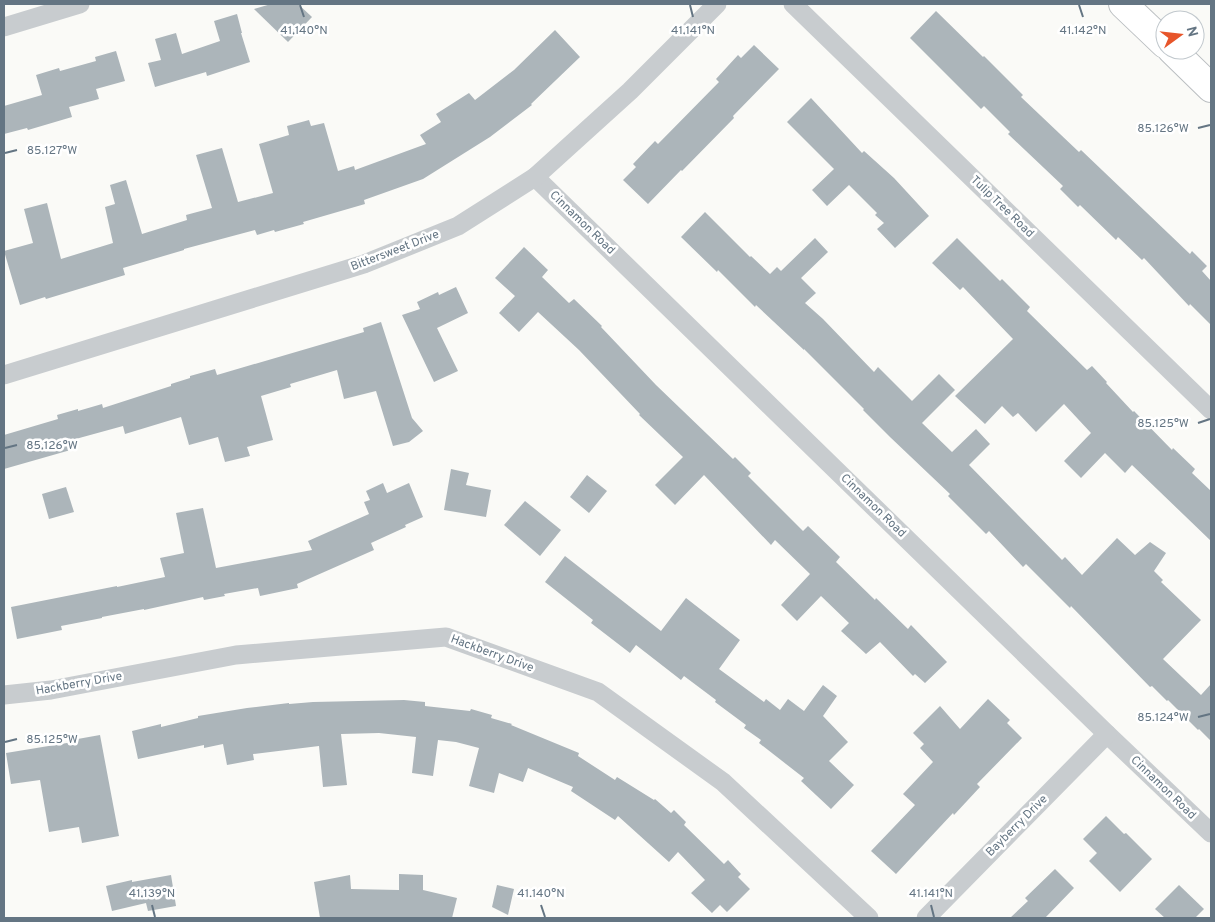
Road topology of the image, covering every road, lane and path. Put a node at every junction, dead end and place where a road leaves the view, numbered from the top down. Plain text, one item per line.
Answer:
1 (80, 4) edge
2 (716, 4) edge
3 (793, 4) edge
4 (1123, 4) edge
5 (4, 27) edge
6 (1155, 34) edge
7 (1182, 60) edge
8 (1211, 88) edge
9 (535, 177) junction
10 (4, 375) edge
11 (1211, 410) edge
12 (4, 696) edge
13 (1107, 734) junction
14 (1211, 834) edge
15 (868, 918) edge
16 (926, 918) edge

1 - 5 street
2 - 9 street, Bittersweet Drive
3 - 11 street, Tulip Tree Road
4 - 6 highway
7 - 8 highway
9 - 10 street, Bittersweet Drive
9 - 13 street, Cinnamon Road
12 - 15 street, Hackberry Drive
13 - 14 street, Cinnamon Road
13 - 16 street, Bayberry Drive

